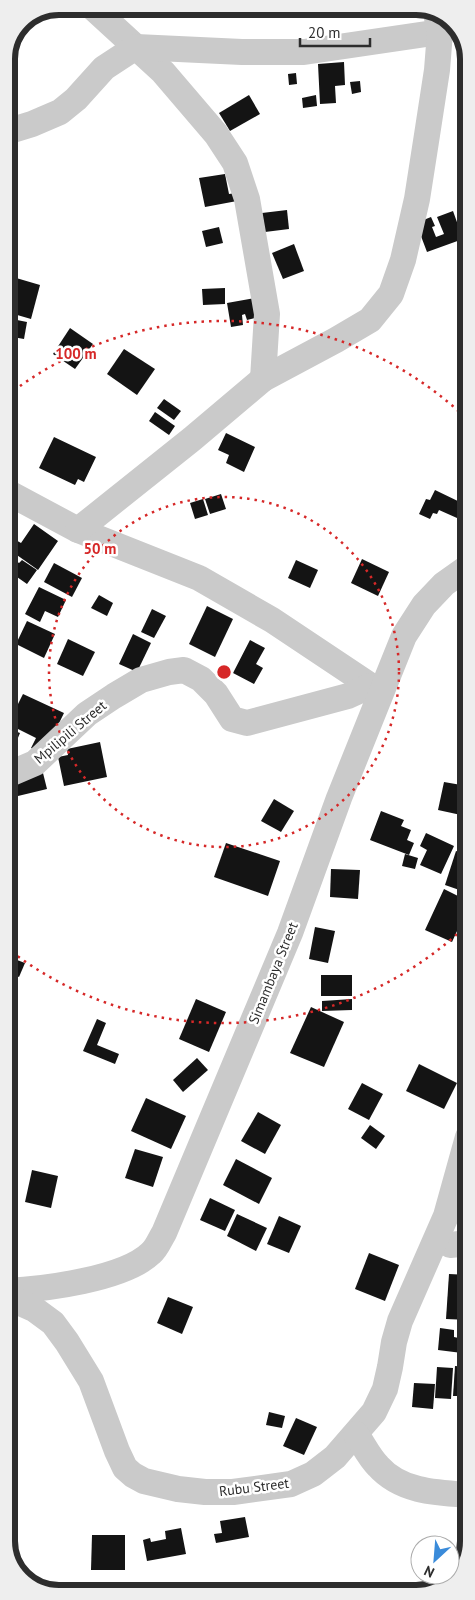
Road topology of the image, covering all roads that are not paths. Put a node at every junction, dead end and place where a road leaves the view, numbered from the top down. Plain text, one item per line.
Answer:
1 (100, 15) edge
2 (438, 22) edge
3 (136, 47) junction
4 (15, 129) edge
5 (263, 379) junction
6 (15, 496) edge
7 (78, 530) junction
8 (460, 573) edge
9 (375, 689) junction
10 (15, 772) edge
11 (460, 1166) edge
12 (15, 1290) edge
13 (15, 1301) edge
14 (356, 1434) junction
15 (460, 1494) edge

1 - 3 street
2 - 3 street
2 - 5 street
3 - 4 street
3 - 5 street
5 - 7 street
6 - 7 street
7 - 9 street
8 - 9 street, Simambaya Street
9 - 10 street, Mpilipili Street
9 - 12 street, Simambaya Street
11 - 14 street, Rubu Street
13 - 14 street, Rubu Street
14 - 15 street

